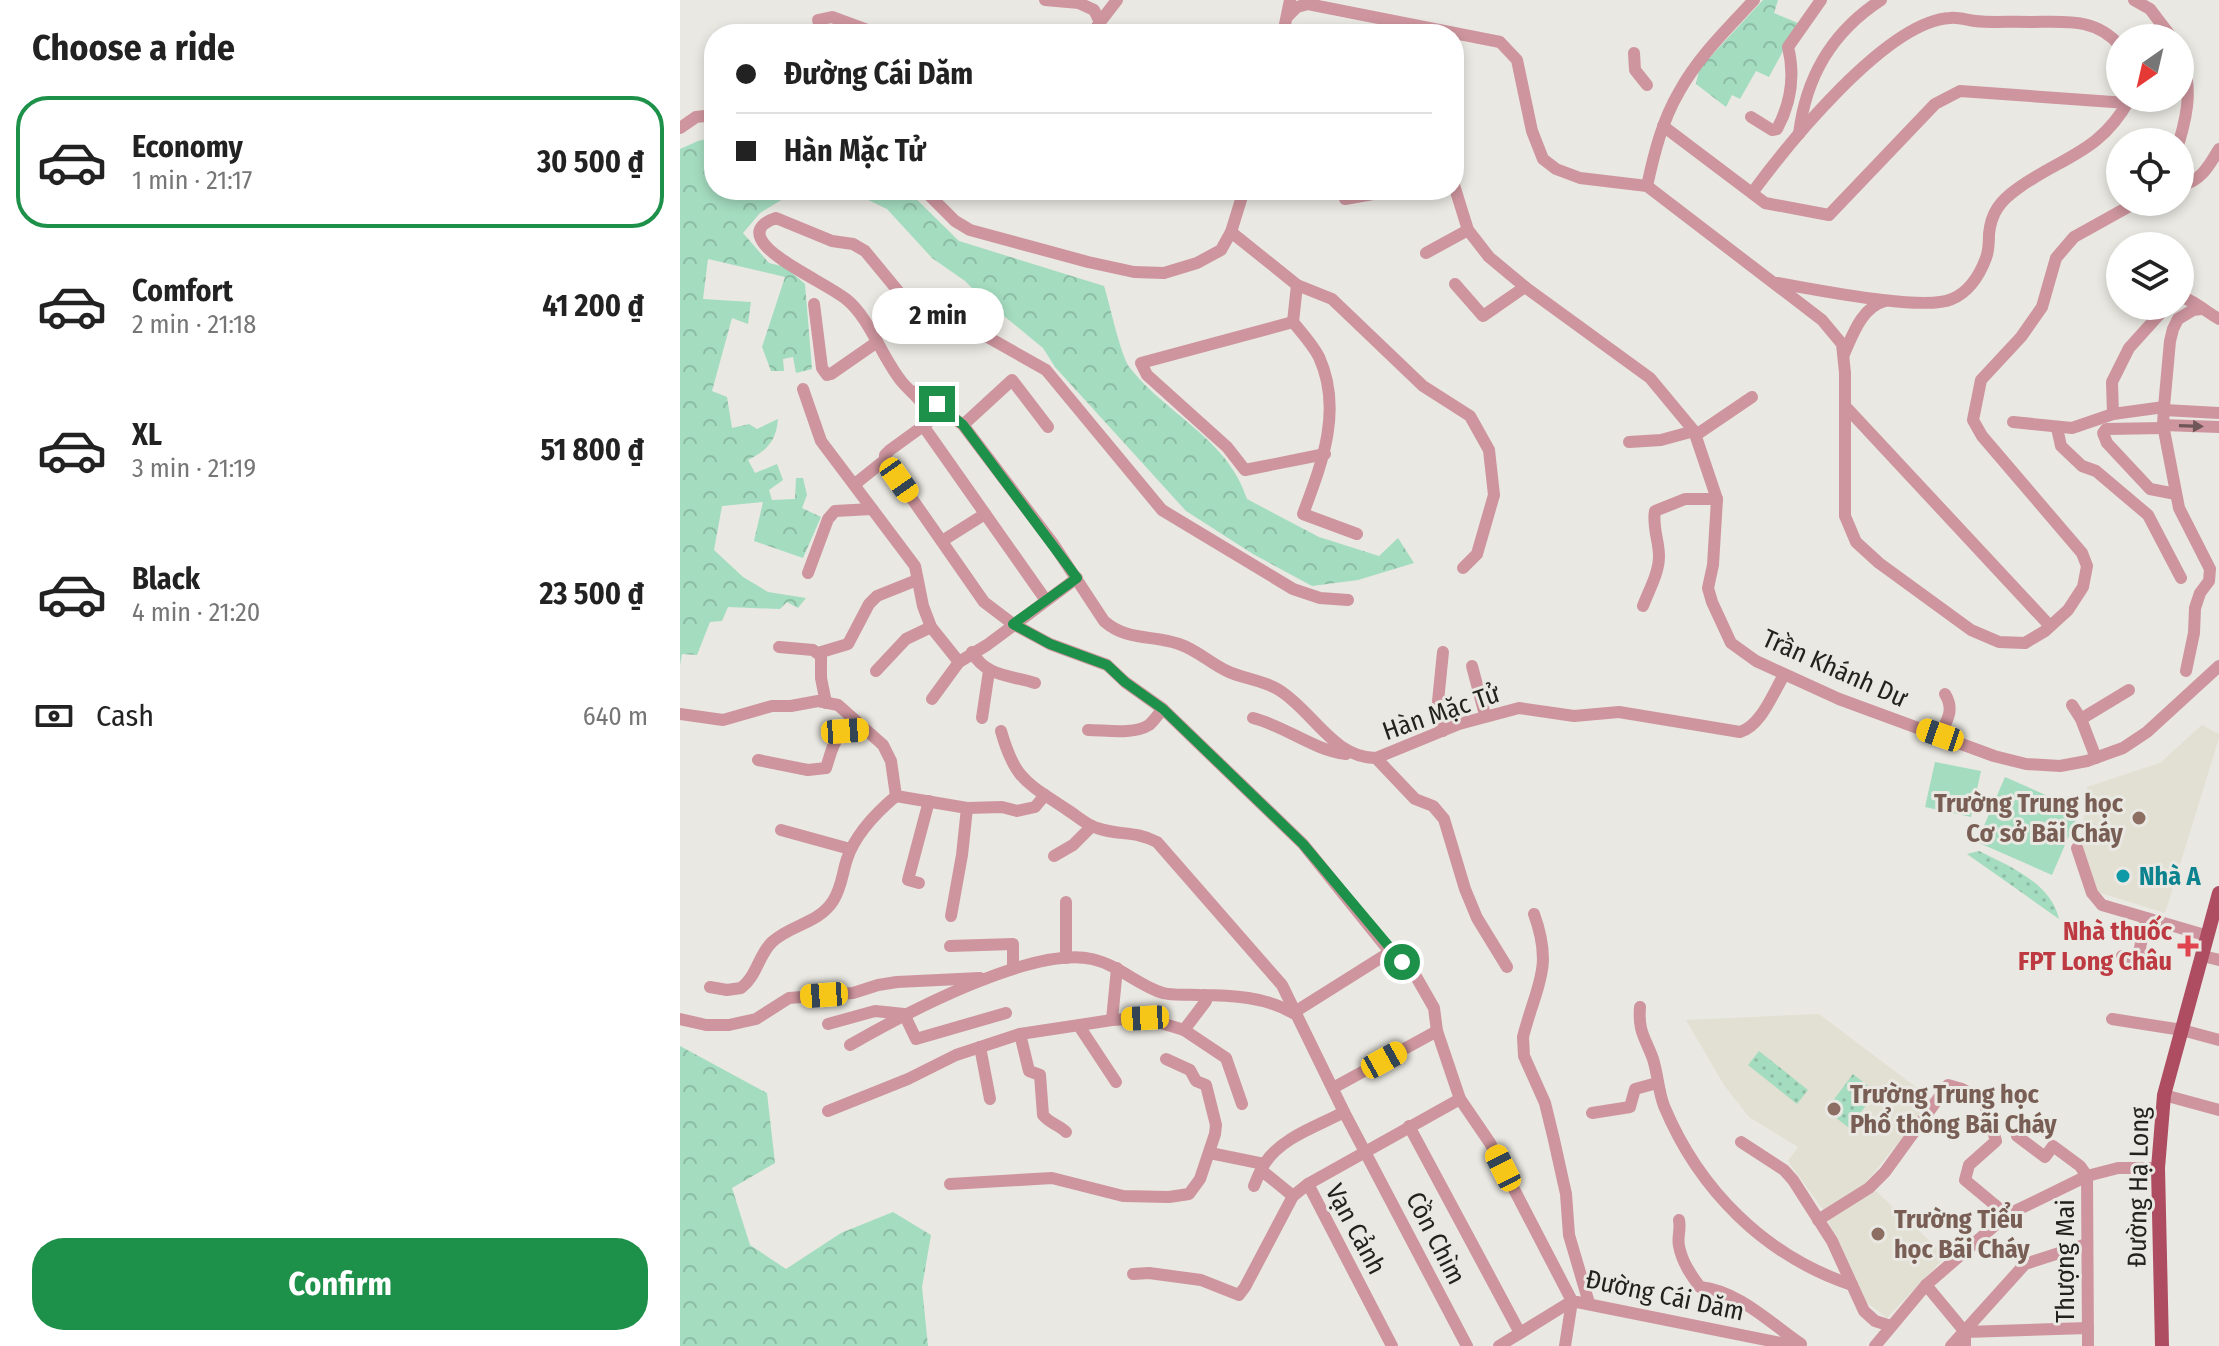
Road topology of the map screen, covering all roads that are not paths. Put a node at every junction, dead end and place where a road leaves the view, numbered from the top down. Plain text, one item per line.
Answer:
1 (1045, 0) edge
2 (1117, 0) edge
3 (1290, 0) edge
4 (1754, 0) edge
5 (1821, 0) edge
6 (1881, 0) edge
7 (2134, 0) edge
8 (1287, 17) junction
9 (1100, 22) joint
10 (819, 24) edge
11 (851, 24) edge
12 (1285, 24) edge
13 (1409, 24) edge
14 (2161, 24) edge
15 (2106, 33) edge
16 (1464, 35) edge
17 (1634, 53) dead end
18 (1647, 85) dead end
19 (2106, 100) edge
20 (2122, 112) edge
21 (704, 116) edge
22 (1751, 117) dead end
23 (1663, 126) junction
24 (680, 128) edge
25 (1799, 134) junction
26 (2219, 149) edge
27 (2194, 180) edge
28 (1647, 186) junction
29 (1752, 193) junction
30 (937, 200) edge
31 (1241, 200) edge
32 (1459, 200) edge
33 (2112, 216) edge
34 (1468, 230) junction
35 (1231, 232) junction
36 (1426, 253) dead end
37 (1774, 283) junction
38 (1455, 284) dead end
39 (1297, 285) junction
40 (1525, 287) junction
41 (1890, 301) junction
42 (2194, 303) edge
43 (814, 304) dead end
44 (2201, 309) junction
45 (2219, 319) edge
46 (2154, 320) edge
47 (1293, 322) junction
48 (877, 342) junction
49 (1843, 357) junction
50 (901, 381) junction
51 (803, 389) dead end
52 (1752, 397) dead end
53 (1846, 407) junction
54 (2164, 409) junction
55 (2117, 413) junction
56 (2219, 413) edge
57 (2013, 422) dead end
58 (2086, 424) junction
59 (963, 425) junction
60 (2164, 426) junction
61 (924, 427) junction
62 (1048, 427) dead end
63 (2219, 427) edge
64 (2057, 428) junction
65 (2123, 429) junction
66 (1695, 433) junction
67 (2103, 433) junction
68 (1629, 442) dead end
69 (1325, 454) junction
70 (885, 460) junction
71 (855, 484) junction
72 (2170, 493) junction
73 (1717, 499) junction
74 (872, 509) junction
75 (2141, 510) junction
76 (985, 514) junction
77 (1357, 534) dead end
78 (942, 541) junction
79 (1463, 568) dead end
80 (2214, 568) edge
81 (808, 573) dead end
82 (1077, 578) junction
83 (2181, 578) dead end
84 (917, 580) junction
85 (1045, 599) junction
86 (1348, 600) dead end
87 (1643, 606) dead end
88 (1013, 624) junction
89 (2050, 626) junction
90 (931, 627) junction
91 (779, 647) dead end
92 (972, 652) junction
93 (1443, 652) dead end
94 (818, 653) junction
95 (959, 662) junction
96 (1472, 666) dead end
97 (2219, 666) edge
98 (876, 671) dead end
99 (989, 671) junction
100 (2186, 671) dead end
101 (1784, 675) junction
102 (1035, 683) dead end
103 (2129, 690) dead end
104 (1945, 694) dead end
105 (932, 699) dead end
106 (826, 703) junction
107 (2072, 705) dead end
108 (1163, 709) junction
109 (680, 714) edge
110 (1485, 715) junction
111 (982, 718) dead end
112 (1253, 718) dead end
113 (2081, 719) junction
114 (864, 730) junction
115 (1088, 730) dead end
116 (1001, 731) dead end
117 (1443, 731) junction
118 (1940, 735) junction
119 (1350, 754) junction
120 (1376, 758) junction
121 (2096, 758) junction
122 (758, 760) dead end
123 (1045, 795) junction
124 (896, 796) junction
125 (929, 801) junction
126 (967, 808) junction
127 (1092, 826) junction
128 (781, 830) dead end
129 (2077, 848) dead end
130 (850, 849) junction
131 (1054, 856) dead end
132 (919, 883) dead end
133 (2219, 893) edge
134 (1066, 902) dead end
135 (1534, 914) dead end
136 (951, 916) dead end
137 (2146, 918) junction
138 (2208, 936) junction
139 (950, 946) dead end
140 (1390, 952) junction
141 (2122, 956) dead end
142 (2203, 956) junction
143 (1066, 958) junction
144 (2219, 960) edge
145 (1013, 967) junction
146 (1507, 967) dead end
147 (1117, 968) junction
148 (991, 977) junction
149 (710, 987) dead end
150 (1204, 995) junction
151 (1640, 1007) dead end
152 (1006, 1013) dead end
153 (1293, 1013) junction
154 (904, 1014) junction
155 (680, 1019) edge
156 (2112, 1019) dead end
157 (1112, 1020) junction
158 (828, 1024) dead end
159 (1079, 1026) junction
160 (1184, 1030) junction
161 (2182, 1030) junction
162 (1437, 1031) junction
163 (1020, 1034) junction
164 (2219, 1040) edge
165 (850, 1045) dead end
166 (980, 1047) junction
167 (1166, 1059) dead end
168 (1116, 1082) dead end
169 (1657, 1083) junction
170 (1333, 1088) junction
171 (2164, 1095) junction
172 (990, 1099) dead end
173 (1460, 1099) junction
174 (1242, 1104) dead end
175 (2219, 1110) edge
176 (828, 1111) dead end
177 (1344, 1112) junction
178 (1592, 1113) dead end
179 (1409, 1126) junction
180 (1066, 1132) dead end
181 (2017, 1136) dead end
182 (1741, 1142) dead end
183 (1366, 1150) junction
184 (1210, 1153) junction
185 (1262, 1167) junction
186 (2158, 1168) junction
187 (2087, 1176) junction
188 (950, 1184) dead end
189 (1308, 1184) junction
190 (1254, 1186) dead end
191 (1293, 1196) junction
192 (2007, 1215) junction
193 (1679, 1220) dead end
194 (1818, 1220) junction
195 (2087, 1244) junction
196 (1133, 1274) dead end
197 (1852, 1285) junction
198 (1926, 1285) junction
199 (1572, 1301) junction
200 (1589, 1303) junction
201 (1891, 1326) junction
202 (2088, 1328) junction
203 (1965, 1332) junction
204 (1520, 1333) junction
205 (1392, 1346) edge
206 (1467, 1346) edge
207 (1499, 1346) edge
208 (1565, 1346) edge
209 (1796, 1346) edge
210 (1803, 1346) edge
211 (1875, 1346) edge
212 (1951, 1346) edge
213 (1965, 1346) edge
214 (2088, 1346) edge
215 (2162, 1346) edge

1 - 9 street
2 - 9 street
3 - 8 street
4 - 23 street
5 - 22 street
6 - 25 street
7 - 14 street
8 - 12 street
8 - 13 street
10 - 11 street
15 - 25 street
16 - 28 street
17 - 18 street
19 - 29 street
20 - 41 street
21 - 24 street
23 - 28 street
23 - 29 street
25 - 29 street
26 - 27 street
28 - 37 street
30 - 35 street
31 - 35 street
32 - 34 street, Trần Khánh Dư
33 - 89 street
34 - 36 street
34 - 40 street, Trần Khánh Dư
35 - 39 street
37 - 41 street
37 - 49 street
38 - 40 street
39 - 47 street
39 - 79 street
40 - 66 street, Trần Khánh Dư
41 - 49 street
42 - 44 street
43 - 48 street
44 - 45 street
44 - 54 street
46 - 55 street
47 - 69 street
47 - 69 street
48 - 50 street
48 - 86 street
49 - 53 street
50 - 59 street
50 - 61 street
51 - 71 street
52 - 66 street
53 - 89 street
53 - 89 street
54 - 55 street
54 - 56 street
54 - 60 street
55 - 58 street
55 - 65 street
57 - 64 street
58 - 64 street
58 - 67 street
59 - 62 street
59 - 82 street
60 -> 63 street
60 - 65 street
60 - 72 street
61 - 70 street
61 - 76 street
64 - 75 street
65 - 67 street
66 - 68 street
66 - 73 street, Trần Khánh Dư
67 - 72 street
69 - 77 street
70 - 71 street
70 - 78 street, Đường Cái Dăm
71 - 74 street
72 - 75 street
72 - 80 street
73 - 87 street
73 - 101 street, Trần Khánh Dư
74 - 81 street
74 - 84 street
75 - 83 street
76 - 78 street
76 - 85 street
78 - 88 street, Đường Cái Dăm
80 - 100 street
82 - 85 street
82 - 119 street
84 - 90 street
84 - 94 street
85 - 88 street
88 - 92 street
88 - 108 street, Đường Cái Dăm
90 - 95 street
90 - 98 street
91 - 94 street
92 - 95 street
92 - 99 street
93 - 117 street
94 - 106 street
95 - 105 street
96 - 110 street
97 - 121 street, Trần Khánh Dư
99 - 102 street
99 - 111 street
101 - 110 street, Hàn Mặc Tử
101 - 118 street, Trần Khánh Dư
103 - 113 street
104 - 118 street
106 - 109 street
106 - 114 street
107 - 113 street
108 - 115 street
108 - 140 street, Đường Cái Dăm
110 - 117 street, Hàn Mặc Tử
112 - 119 street, Hàn Mặc Tử
113 - 121 street
114 - 122 street
114 - 124 street
116 - 123 street
117 - 120 street, Hàn Mặc Tử
118 - 121 street, Trần Khánh Dư
119 - 120 street, Hàn Mặc Tử
120 - 146 street
123 - 126 street
123 - 127 street
124 - 125 street
124 - 130 street
125 - 126 street
125 - 132 street
126 - 136 street
127 - 131 street
127 - 153 street, Cồn Chìm
128 - 130 street
129 - 137 street
130 - 149 street
133 - 138 main road, Đường Hạ Long
134 - 143 street
135 - 200 street
137 - 138 street
137 - 141 street
138 - 142 main road, Đường Hạ Long
139 - 145 street
140 - 153 street
140 - 162 street, Đường Cái Dăm
142 - 144 street
142 - 161 main road, Đường Hạ Long
143 - 145 street
143 - 147 street
145 - 148 street
147 - 150 street
147 - 157 street
148 - 154 street
148 - 155 street
150 - 153 street
150 - 160 street
151 - 169 street
152 - 154 street
153 - 170 street, Cồn Chìm
154 - 158 street
154 - 165 street
156 - 161 street
157 - 159 street
157 - 160 street
159 - 163 street
159 - 168 street
160 - 174 street
161 - 164 street
161 - 171 main road, Đường Hạ Long
162 - 170 street
162 - 173 street, Đường Cái Dăm
163 - 166 street
163 - 180 street
166 - 172 street
166 - 176 street
167 - 184 street
169 - 178 street
169 - 197 street
170 - 177 street, Cồn Chìm
171 - 175 street
171 - 186 main road, Đường Hạ Long
173 - 179 street
173 - 199 street, Đường Cái Dăm
177 - 183 street, Cồn Chìm
177 - 185 street
179 - 183 street
179 - 204 street
181 - 187 street
182 - 194 street
183 - 189 street
183 - 206 street, Cồn Chìm
184 - 185 street
184 - 188 street
185 - 190 street
185 - 191 street, Vạn Cảnh
186 - 187 street
186 - 215 main road, Đường Hạ Long
187 - 192 street
187 - 195 street, Thượng Mai
189 - 191 street, Vạn Cảnh
189 - 205 street, Vạn Cảnh
191 - 196 street
192 - 194 street
192 - 198 street
193 - 210 street
194 - 197 street
195 - 202 street, Thượng Mai
195 - 203 street
197 - 201 street
198 - 201 street
198 - 203 street
199 - 200 street, Đường Cái Dăm
199 - 204 street
199 - 208 street
200 - 209 street, Đường Cái Dăm
201 - 211 street
202 - 203 street
202 - 214 street, Thượng Mai
203 - 212 street
203 - 213 street
204 - 207 street

